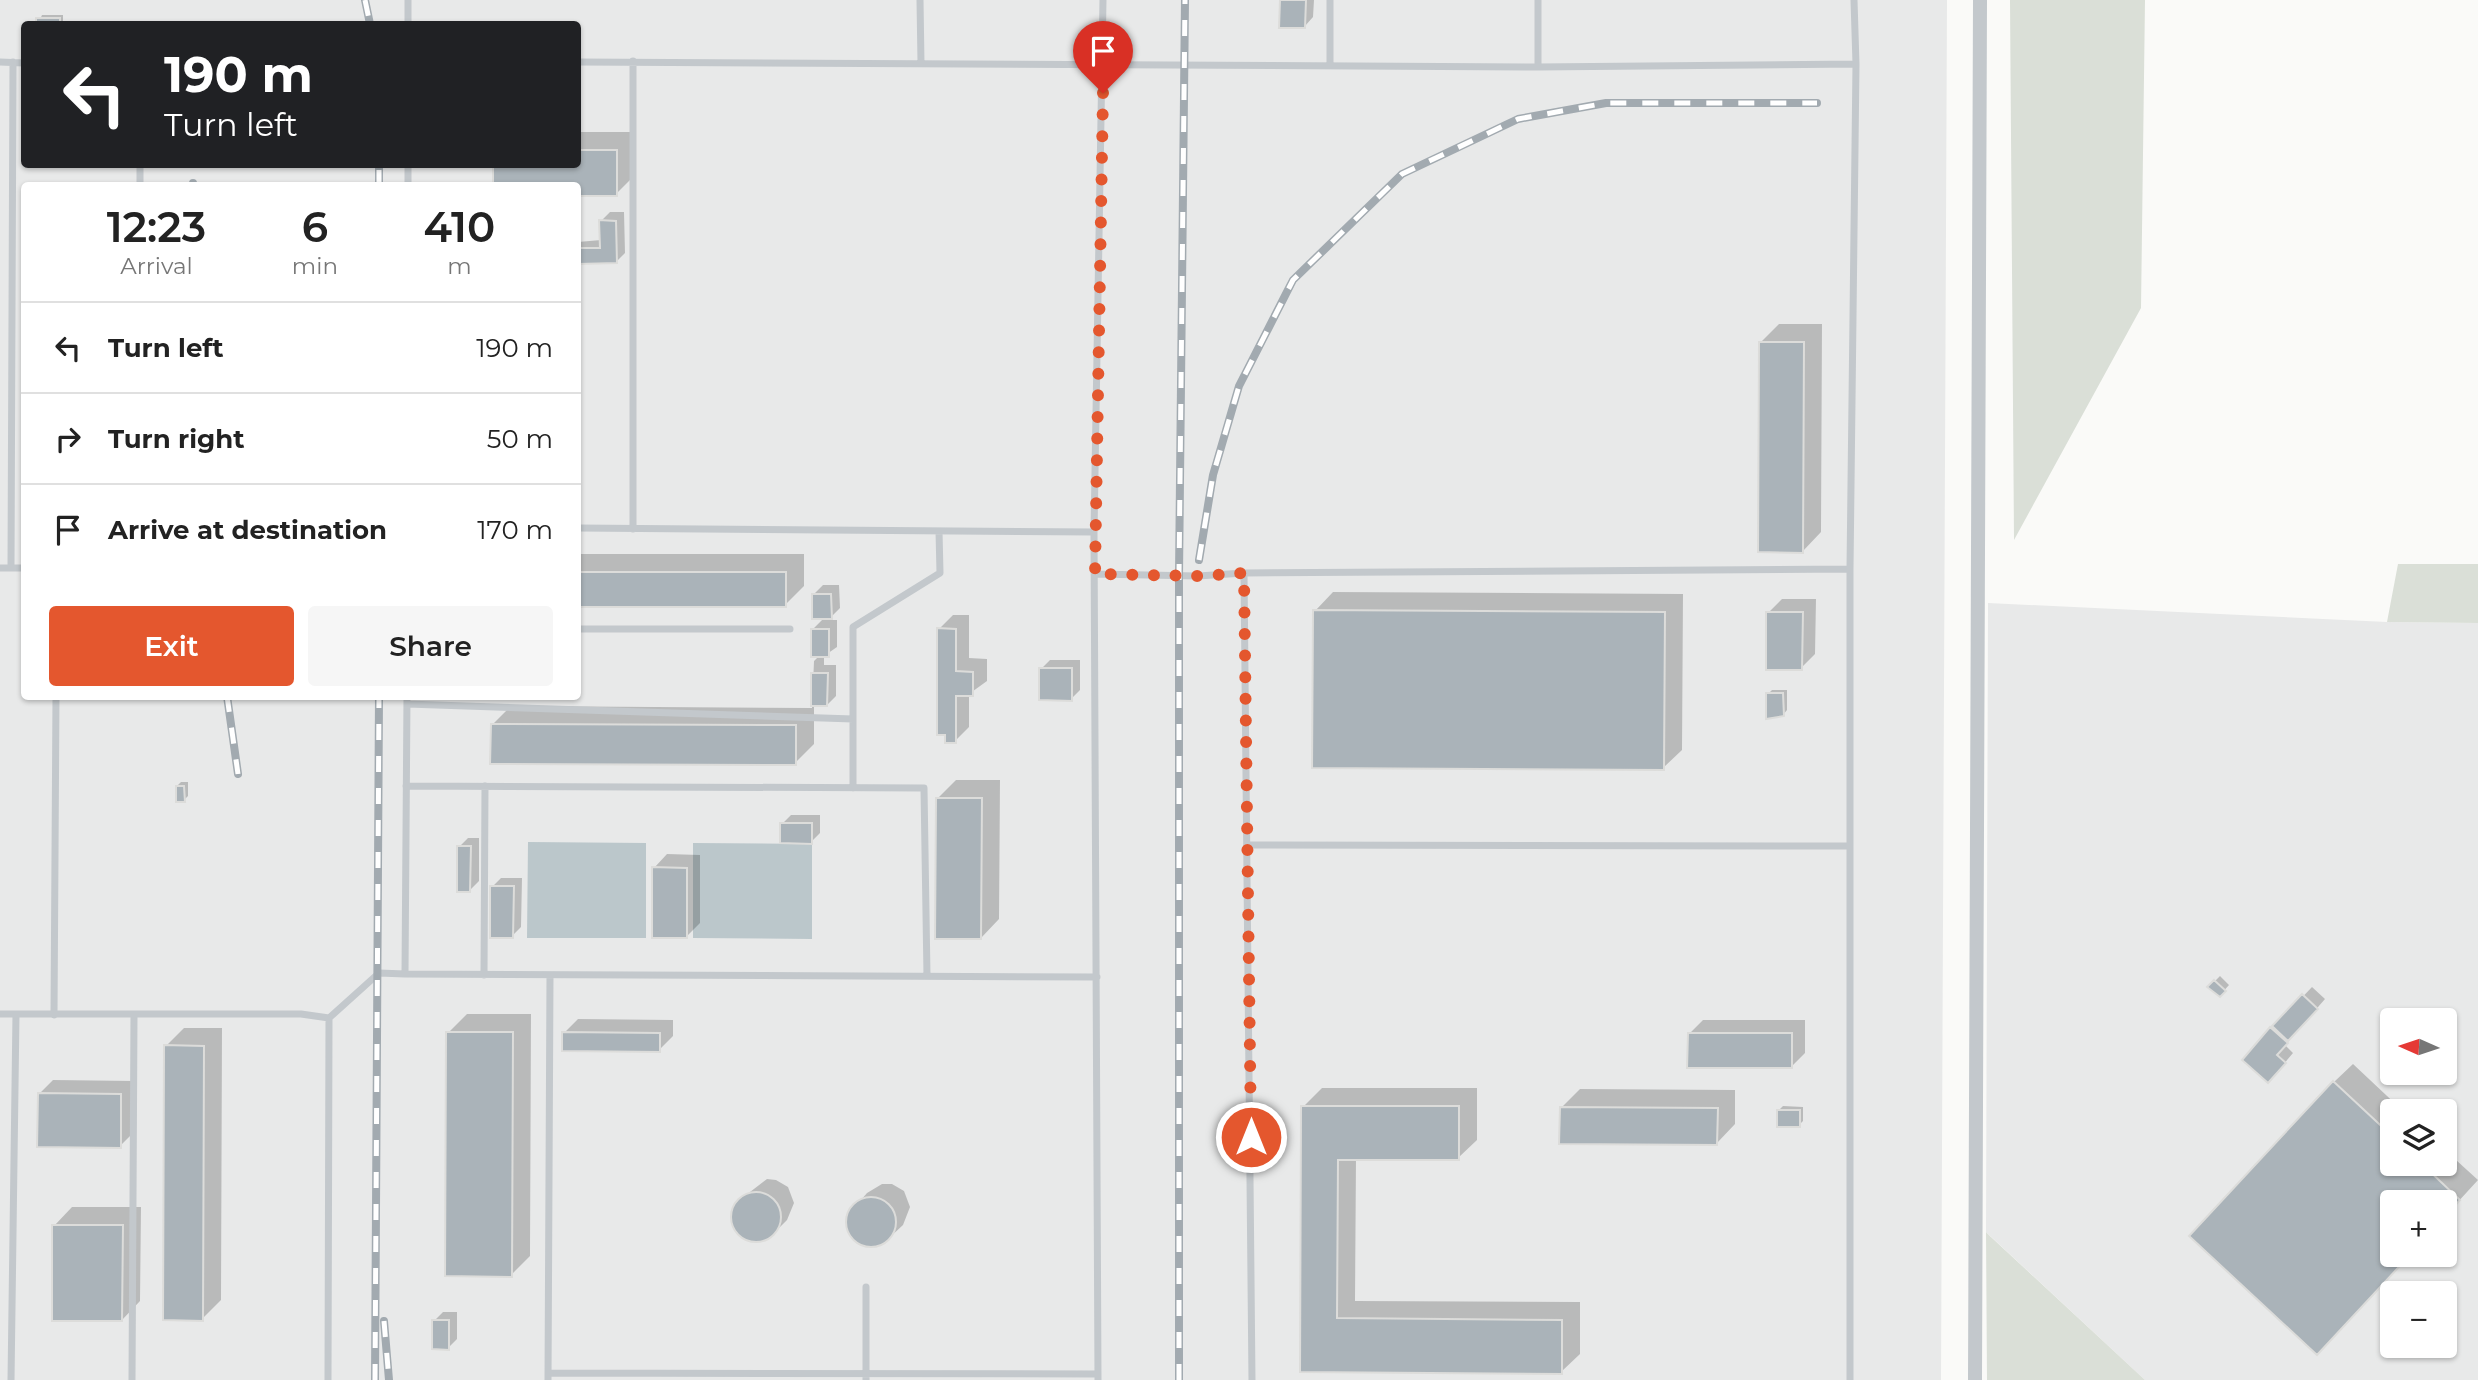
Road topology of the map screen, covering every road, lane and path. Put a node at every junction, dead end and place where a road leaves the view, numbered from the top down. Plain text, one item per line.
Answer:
1 (408, 0) edge
2 (920, 0) edge
3 (1103, 0) edge
4 (1330, 0) edge
5 (1538, 0) edge
6 (1854, 0) edge
7 (1980, 0) edge
8 (408, 21) edge
9 (633, 61) junction
10 (0, 62) edge
11 (13, 62) junction
12 (21, 62) edge
13 (581, 62) edge
14 (920, 63) junction
15 (1856, 64) junction
16 (1330, 65) junction
17 (1103, 66) junction
18 (1538, 67) junction
19 (581, 528) edge
20 (633, 529) junction
21 (939, 531) junction
22 (1094, 532) junction
23 (0, 568) edge
24 (11, 568) junction
25 (21, 568) edge
26 (1850, 569) junction
27 (1244, 573) junction
28 (1095, 574) junction
29 (581, 629) edge
30 (790, 629) dead end
31 (55, 700) edge
32 (407, 700) edge
33 (853, 719) junction
34 (406, 786) junction
35 (485, 786) junction
36 (853, 788) junction
37 (1249, 845) junction
38 (1850, 846) junction
39 (405, 974) junction
40 (484, 975) junction
41 (550, 975) junction
42 (927, 976) junction
43 (1097, 977) junction
44 (0, 1014) edge
45 (16, 1014) junction
46 (54, 1015) junction
47 (134, 1016) junction
48 (329, 1018) junction
49 (866, 1287) dead end
50 (548, 1376) edge
51 (866, 1377) edge
52 (1098, 1377) edge
53 (11, 1380) edge
54 (132, 1380) edge
55 (328, 1380) edge
56 (1252, 1380) edge
57 (1850, 1380) edge
58 (1975, 1380) edge

1 - 8 lane
2 - 14 lane
3 - 17 lane
4 - 16 lane
5 - 18 lane
6 - 15 lane
7 - 58 street
9 - 13 lane
9 - 14 lane
9 - 20 lane
10 - 11 lane
11 - 12 lane
11 - 24 lane
14 - 17 lane
15 - 18 lane
15 - 26 lane
16 - 17 lane
16 - 18 lane
17 - 22 lane
19 - 20 lane
20 - 21 lane
21 - 22 lane
21 - 33 lane
22 - 28 lane
23 - 24 lane
24 - 25 lane
26 - 27 lane
26 - 38 lane
27 - 28 lane
27 - 37 lane
28 - 43 lane
29 - 30 lane
31 - 46 lane
32 - 33 lane
32 - 34 lane
33 - 36 lane
34 - 35 lane
34 - 39 lane
35 - 36 lane
35 - 40 lane
36 - 42 lane
37 - 38 lane
37 - 56 lane
38 - 57 lane
39 - 40 lane
39 - 48 lane
40 - 41 lane
41 - 42 lane
41 - 50 lane
42 - 43 lane
43 - 52 lane
44 - 45 lane
45 - 46 lane
45 - 53 lane
46 - 47 lane
47 - 48 lane
47 - 54 lane
48 - 55 lane
49 - 51 lane
50 - 51 lane
51 - 52 lane

